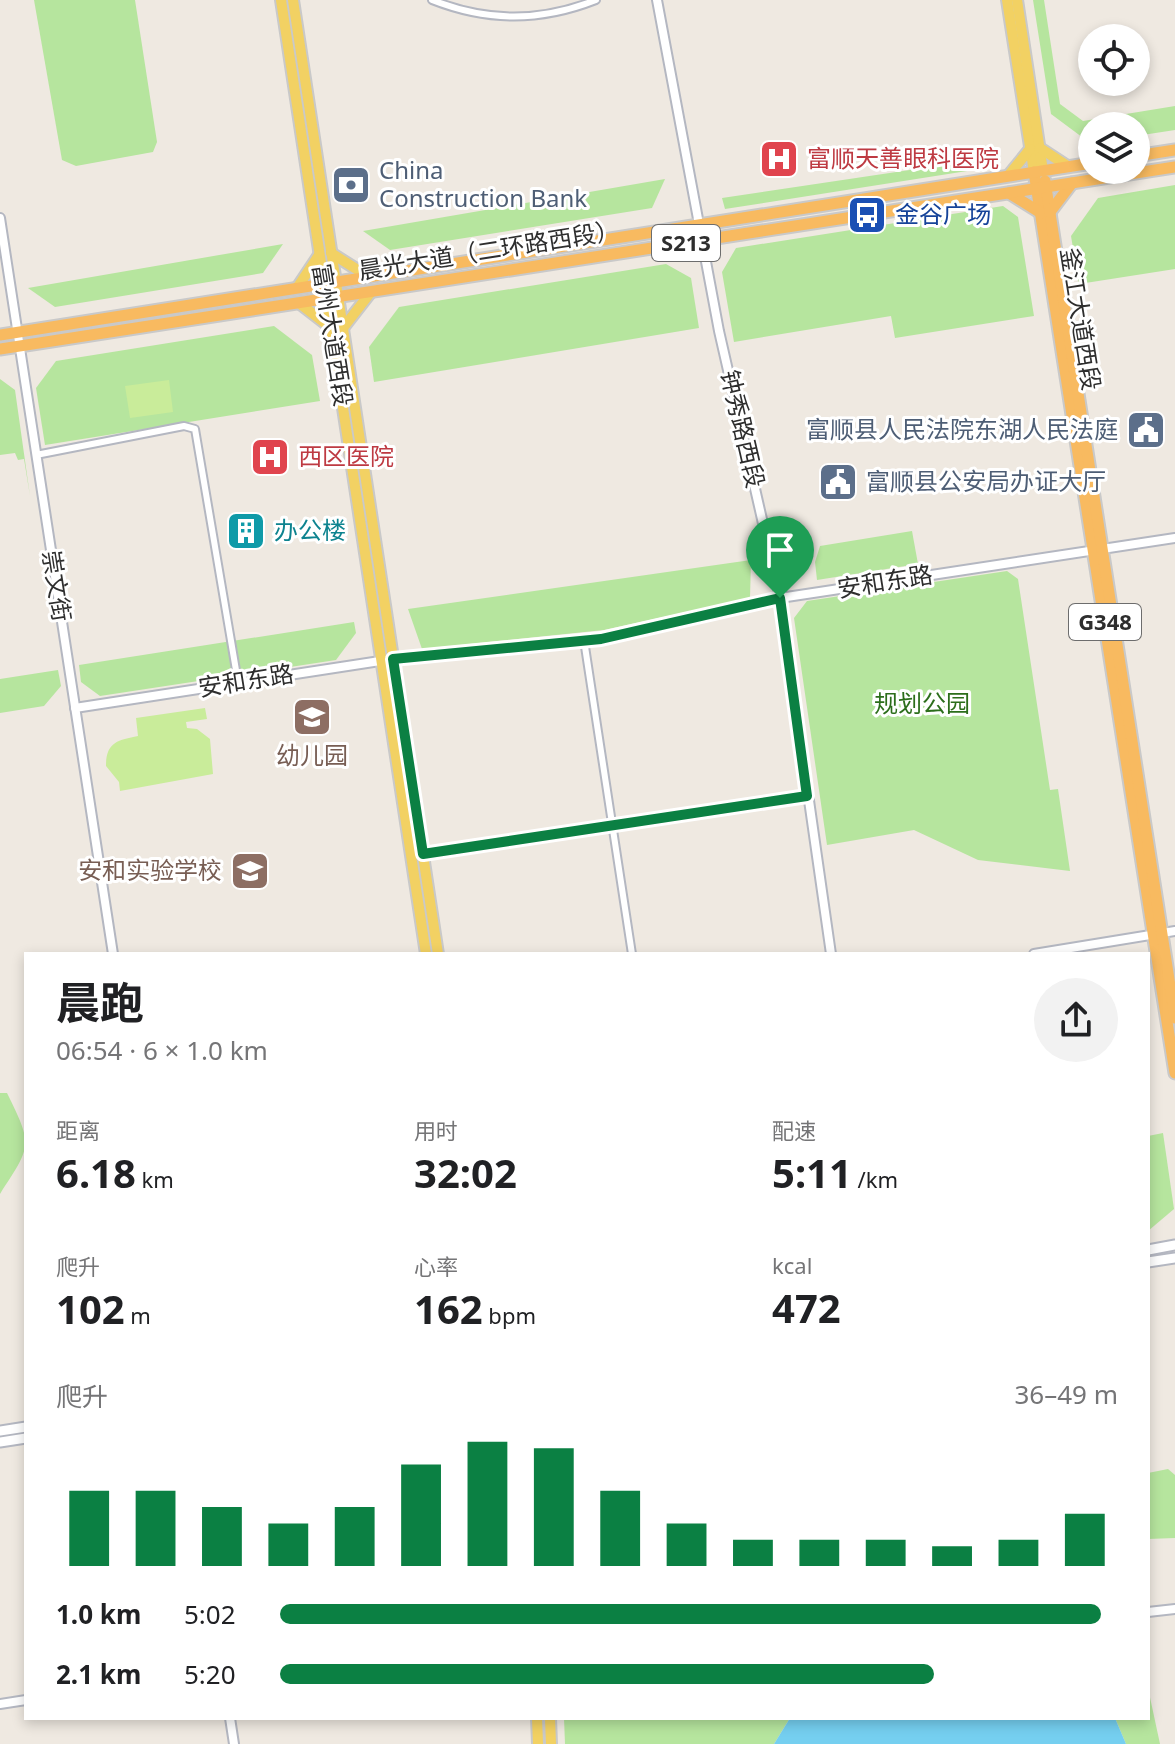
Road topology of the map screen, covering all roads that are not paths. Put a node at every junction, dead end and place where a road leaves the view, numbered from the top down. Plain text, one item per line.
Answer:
1 (281, 0) edge
2 (293, 0) edge
3 (432, 0) edge
4 (596, 0) edge
5 (657, 0) edge
6 (1007, 0) edge
7 (1017, 0) edge
8 (1035, 148) junction
9 (1175, 150) edge
10 (1150, 154) edge
11 (1078, 165) edge
12 (1069, 167) junction
13 (1175, 167) edge
14 (1039, 172) junction
15 (1008, 176) junction
16 (1072, 183) junction
17 (1041, 188) junction
18 (1009, 193) junction
19 (1045, 212) junction
20 (0, 218) edge
21 (698, 225) junction
22 (701, 240) junction
23 (325, 254) junction
24 (369, 277) junction
25 (330, 283) junction
26 (297, 288) junction
27 (371, 292) junction
28 (332, 298) junction
29 (299, 303) junction
30 (330, 327) junction
31 (343, 328) junction
32 (18, 332) junction
33 (0, 335) edge
34 (20, 346) junction
35 (0, 349) edge
36 (36, 455) junction
37 (1175, 538) edge
38 (1098, 550) junction
39 (780, 598) junction
40 (584, 640) junction
41 (387, 660) junction
42 (238, 682) junction
43 (75, 708) junction
44 (807, 796) junction
45 (613, 825) junction
46 (423, 854) junction
47 (1175, 931) edge
48 (1158, 934) junction
49 (113, 952) edge
50 (426, 952) edge
51 (438, 952) edge
52 (632, 952) edge
53 (831, 952) edge
54 (1046, 952) edge
55 (1175, 1018) edge
56 (1175, 1073) edge
57 (1175, 1245) edge
58 (1150, 1250) edge
59 (1175, 1258) edge
60 (1150, 1262) edge
61 (24, 1427) edge
62 (0, 1431) edge
63 (24, 1438) edge
64 (0, 1442) edge
65 (1175, 1609) edge
66 (1150, 1612) edge
67 (24, 1700) edge
68 (0, 1704) edge
69 (230, 1720) edge
70 (537, 1720) edge
71 (550, 1720) edge
72 (234, 1744) edge
73 (538, 1744) edge
74 (551, 1744) edge

1 - 23 main road, 富州大道西段
2 - 23 main road, 富州大道西段
3 - 4 street
5 - 21 street, 钟秀路西段
6 - 8 main road, 釜江大道西段 / G348
7 - 8 main road, 釜江大道西段 / G348
8 - 12 main road
8 - 14 main road, 釜江大道西段 / G348
8 - 15 main road
9 - 10 highway
11 - 12 highway, 晨光大道（二环路西段） / S213
12 - 14 highway, 晨光大道（二环路西段） / S213
13 - 16 highway, 晨光大道（二环路西段） / S213
14 - 15 highway, 晨光大道（二环路西段） / S213
14 - 17 highway, 釜江大道西段 / G348
15 - 21 highway, 晨光大道（二环路西段） / S213
16 - 17 highway, 晨光大道（二环路西段） / S213
16 - 19 highway
17 - 18 highway, 晨光大道（二环路西段） / S213
17 - 19 highway, 釜江大道西段 / G348
18 - 19 highway
18 - 22 highway, 晨光大道（二环路西段） / S213
19 - 38 highway, 釜江大道西段 / G348
20 - 32 street, 崇文街
21 - 22 street, 钟秀路西段
21 - 24 highway, 晨光大道（二环路西段） / S213
22 - 27 highway, 晨光大道（二环路西段） / S213
22 - 39 street, 钟秀路西段
23 - 24 main road
23 - 25 main road, 富州大道西段
23 - 26 main road
24 - 25 highway, 晨光大道（二环路西段） / S213
25 - 26 highway, 晨光大道（二环路西段）
25 - 28 main road, 富州大道西段
26 - 32 highway, 晨光大道（二环路西段）
27 - 28 highway, 晨光大道（二环路西段） / S213
27 - 31 main road
28 - 29 highway, 晨光大道（二环路西段）
28 - 30 main road, 富州大道西段
28 - 31 main road, 富州大道西段
29 - 30 main road
29 - 34 highway, 晨光大道（二环路西段）
30 - 41 main road, 富州大道西段
31 - 41 main road, 富州大道西段
32 - 33 highway, 晨光大道（二环路西段）
32 - 34 street, 崇文街
34 - 35 highway, 晨光大道（二环路西段）
34 - 36 street, 崇文街
36 - 42 street
36 - 43 street, 崇文街
37 - 38 street, 安和东路
38 - 39 street, 安和东路
38 - 48 highway, 釜江大道西段 / G348
39 - 40 street, 安和东路
39 - 44 street, 钟秀路西段
40 - 41 street, 安和东路
40 - 45 street
41 - 42 street, 安和东路
41 - 46 main road, 富州大道西段
41 - 50 main road, 富州大道西段
42 - 43 street, 安和东路
43 - 49 street, 崇文街
44 - 45 street
44 - 53 street, 钟秀路西段
45 - 46 street
45 - 52 street
46 - 51 main road, 富州大道西段
47 - 48 street
48 - 54 street
48 - 55 highway, 釜江大道西段 / G348
48 - 56 highway, 釜江大道西段 / G348
57 - 58 main road
59 - 60 main road
61 - 62 main road
63 - 64 main road
65 - 66 street
67 - 68 street
69 - 72 street
70 - 73 main road
71 - 74 main road

